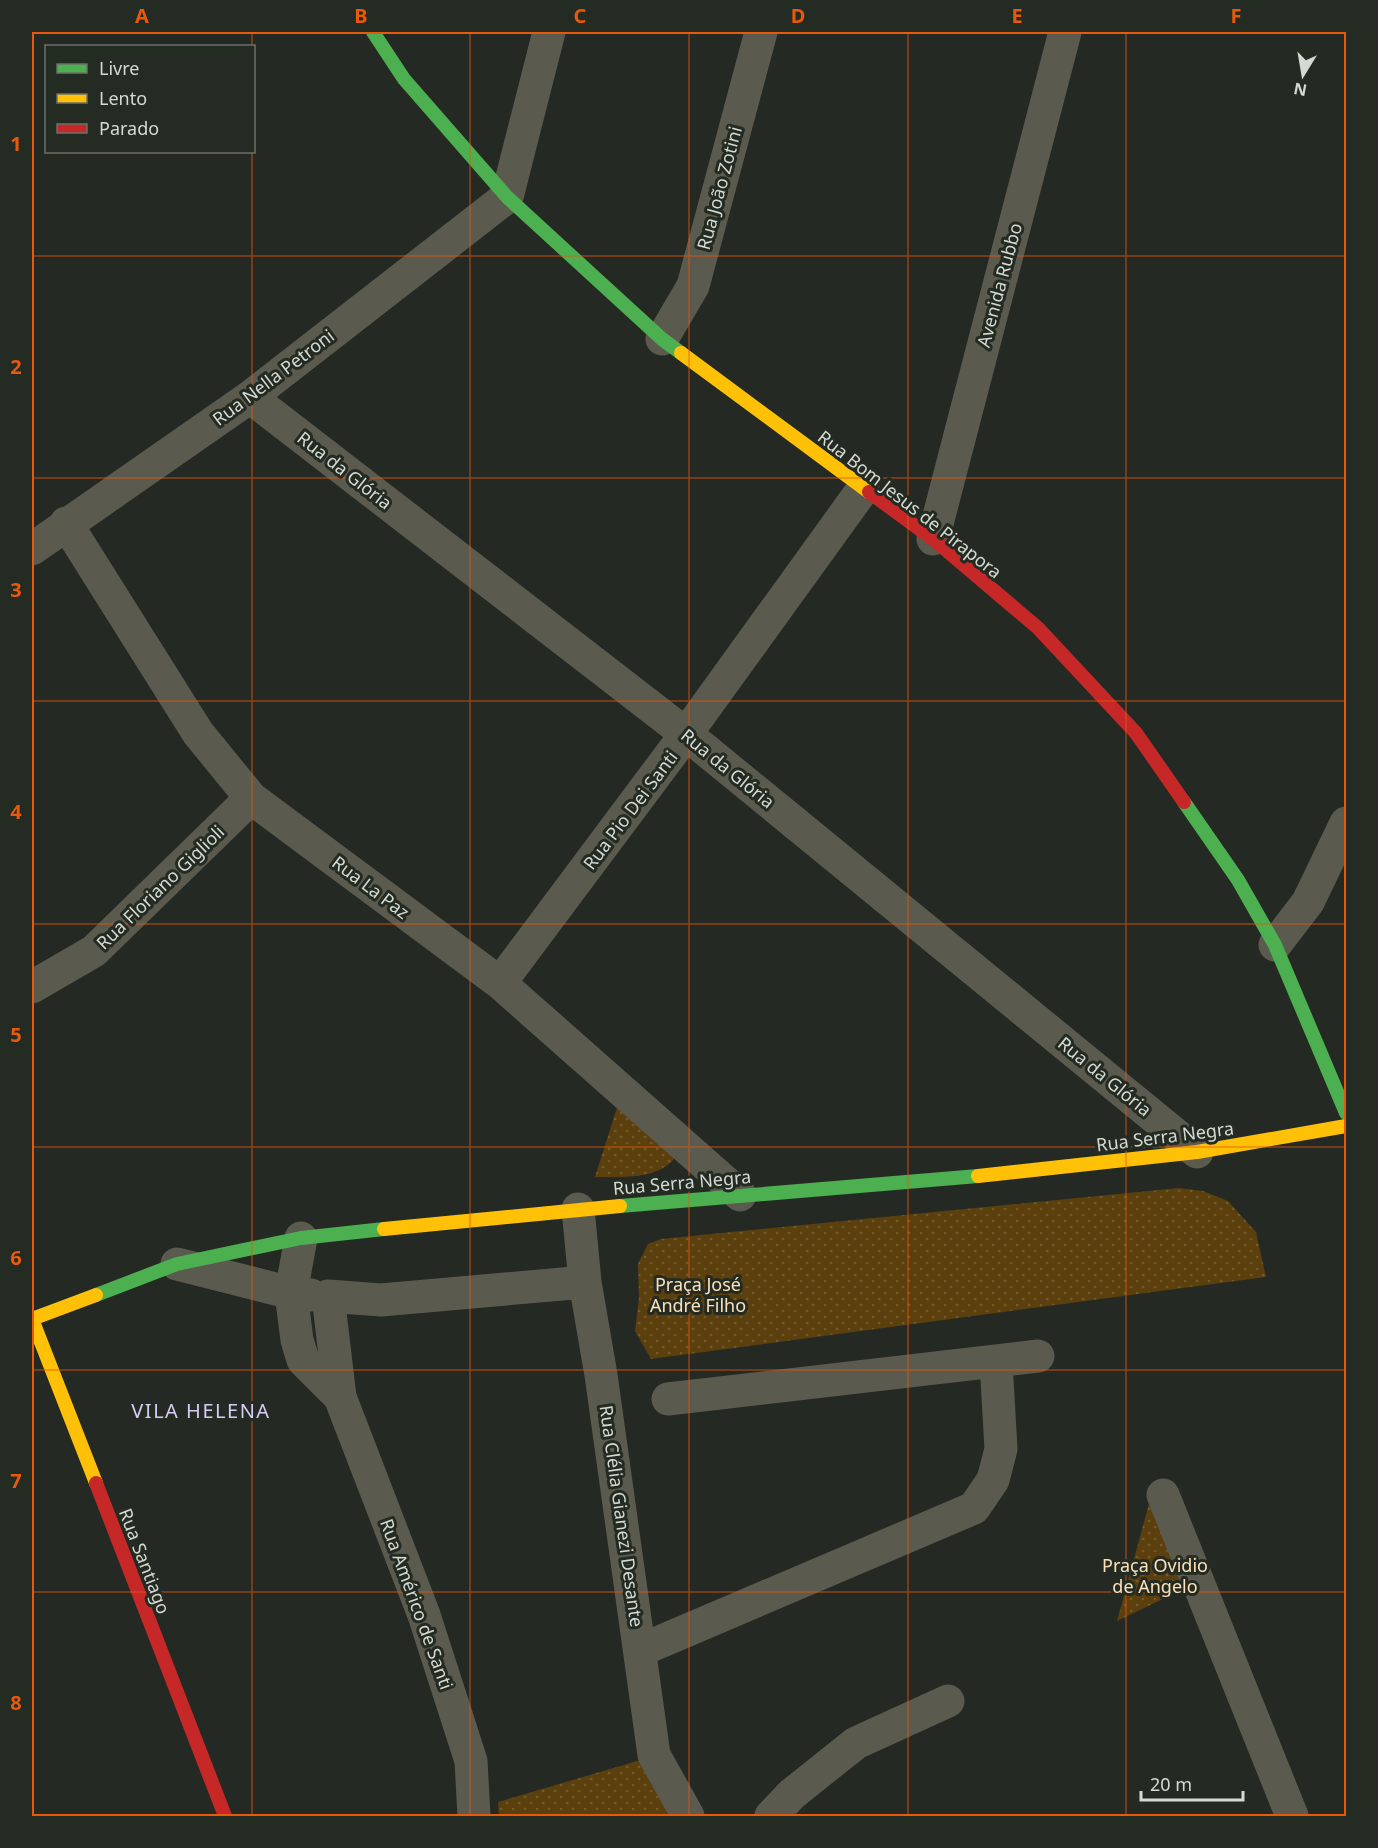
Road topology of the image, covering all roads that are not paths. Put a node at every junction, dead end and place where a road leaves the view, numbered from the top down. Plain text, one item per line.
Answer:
1 (373, 32) edge
2 (549, 32) edge
3 (761, 32) edge
4 (1065, 32) edge
5 (507, 197) junction
6 (662, 339) junction
7 (250, 397) junction
8 (863, 489) junction
9 (66, 523) junction
10 (933, 539) junction
11 (32, 549) edge
12 (686, 734) junction
13 (252, 798) junction
14 (1347, 823) edge
15 (1275, 945) junction
16 (500, 983) junction
17 (32, 987) edge
18 (1347, 1113) edge
19 (1347, 1126) edge
20 (1197, 1152) junction
21 (740, 1195) junction
22 (578, 1209) junction
23 (301, 1238) junction
24 (177, 1264) junction
25 (585, 1282) junction
26 (291, 1293) junction
27 (328, 1296) junction
28 (32, 1319) edge
29 (1038, 1356) dead end
30 (996, 1362) junction
31 (339, 1397) junction
32 (668, 1399) dead end
33 (1163, 1495) dead end
34 (641, 1650) junction
35 (948, 1701) dead end
36 (225, 1816) edge
37 (474, 1816) edge
38 (688, 1816) edge
39 (771, 1816) edge
40 (1292, 1816) edge

1 - 5 street, Rua Bom Jesus de Pirapora
2 - 5 street
3 - 6 street, Rua João Zotini
4 - 10 street, Avenida Rubbo
5 - 6 street, Rua Bom Jesus de Pirapora
5 - 7 street, Rua Nella Petroni
6 - 8 street, Rua Bom Jesus de Pirapora
7 - 9 street, Rua Nella Petroni
7 - 12 street, Rua da Glória
8 - 10 street, Rua Bom Jesus de Pirapora
8 - 12 street, Rua Pio Dei Santi
9 - 11 street, Rua Nella Petroni
9 - 13 street, Rua La Paz
10 - 15 street, Rua Bom Jesus de Pirapora
12 - 16 street, Rua Pio Dei Santi
12 - 20 street, Rua da Glória
13 - 16 street, Rua La Paz
13 - 17 street, Rua Floriano Giglioli
14 - 15 street
15 - 18 street, Rua Bom Jesus de Pirapora
16 - 21 street, Rua La Paz
19 - 20 street, Rua Serra Negra
20 - 21 street, Rua Serra Negra
21 - 22 street, Rua Serra Negra
22 - 23 street, Rua Serra Negra
22 - 25 street, Rua Clélia Gianezi Desante
23 - 24 street, Rua Serra Negra
23 - 26 street
24 - 26 street
24 - 28 street, Rua Serra Negra
25 - 27 street
25 - 34 street, Rua Clélia Gianezi Desante
26 - 27 street
26 - 31 street
27 - 31 street
28 - 36 street, Rua Santiago
29 - 30 street
30 - 32 street
30 - 34 street
31 - 37 street, Rua Américo de Santi
33 - 40 street
34 - 38 street, Rua Clélia Gianezi Desante
35 - 39 street

